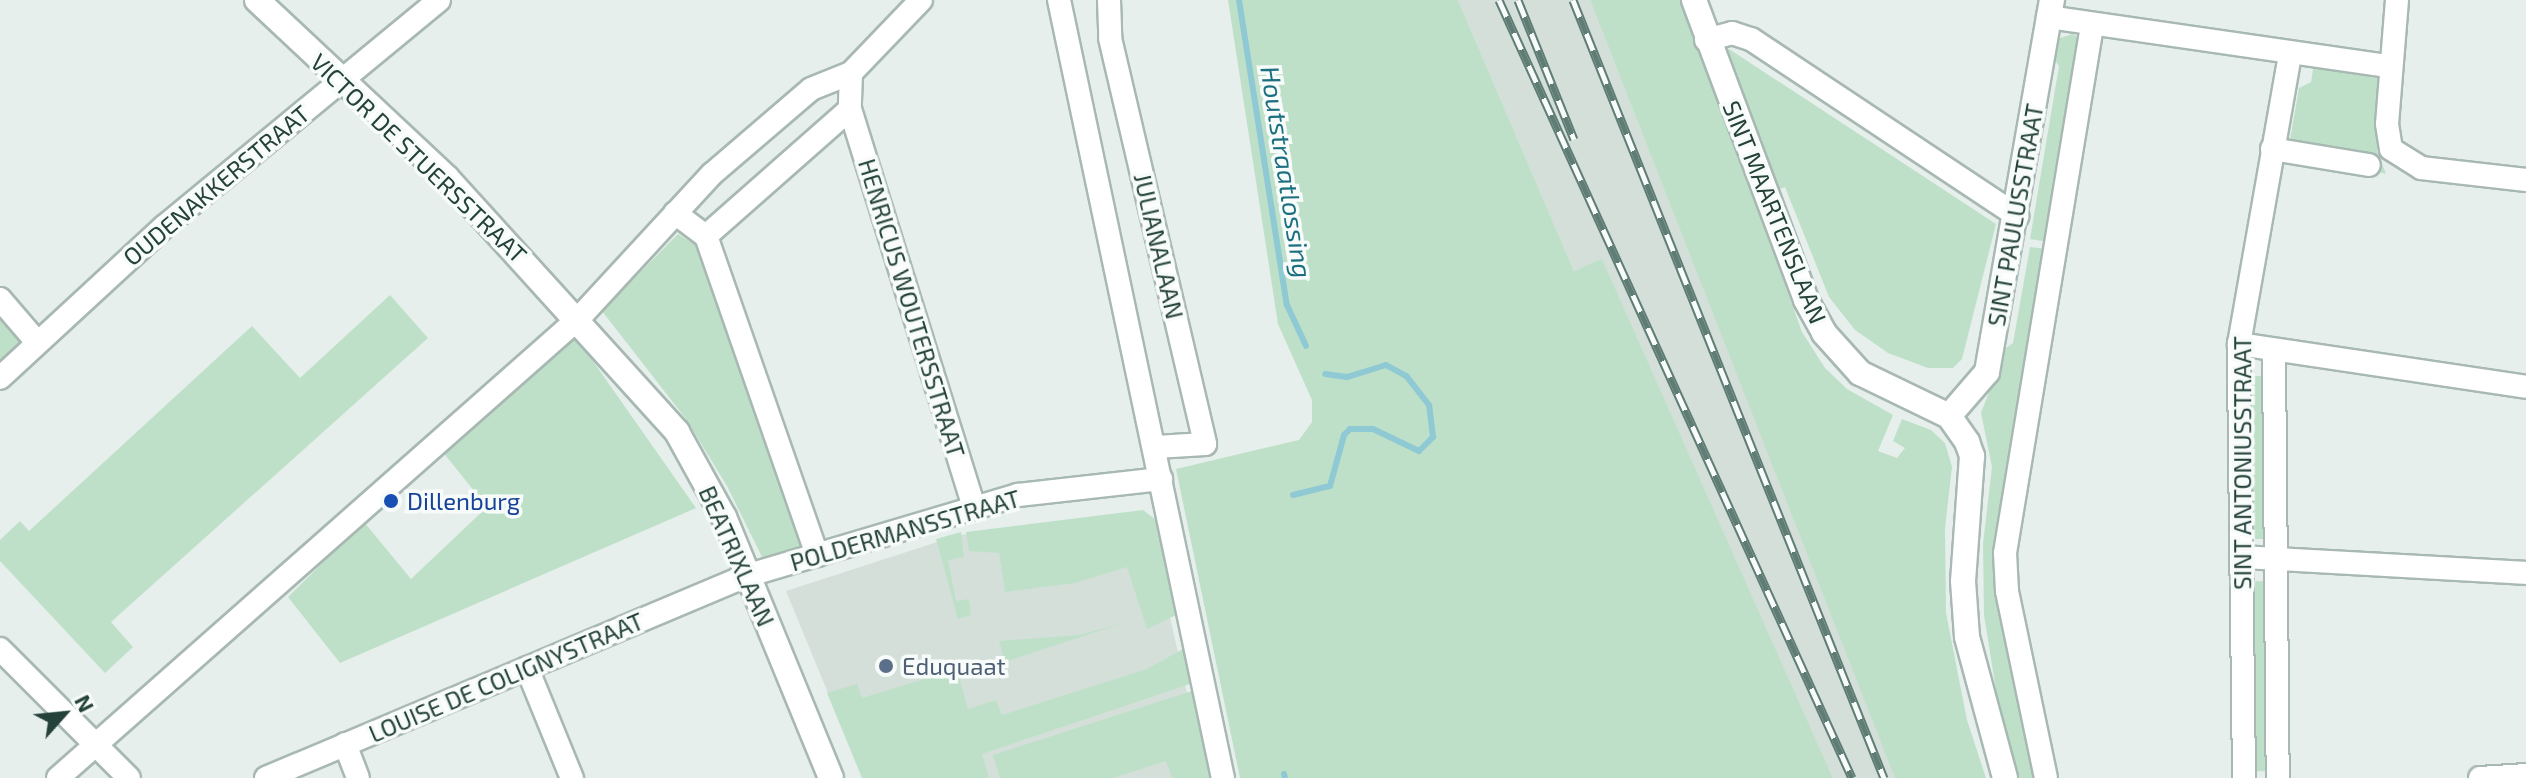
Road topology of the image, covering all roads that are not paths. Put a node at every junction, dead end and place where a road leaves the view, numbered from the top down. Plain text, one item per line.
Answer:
1 (257, 0) edge
2 (439, 0) edge
3 (921, 0) edge
4 (1059, 0) edge
5 (1109, 0) edge
6 (1694, 0) edge
7 (2397, 0) edge
8 (2050, 9) edge
9 (2092, 26) junction
10 (1706, 40) junction
11 (2290, 55) junction
12 (2390, 66) junction
13 (851, 73) junction
14 (341, 80) junction
15 (850, 109) junction
16 (2272, 149) junction
17 (2369, 165) dead end
18 (2526, 180) edge
19 (675, 213) junction
20 (2017, 216) junction
21 (706, 236) junction
22 (0, 299) edge
23 (579, 318) junction
24 (36, 341) junction
25 (2239, 344) junction
26 (2274, 353) junction
27 (0, 378) edge
28 (2526, 387) edge
29 (1949, 416) junction
30 (1156, 447) junction
31 (1161, 479) junction
32 (974, 506) junction
33 (817, 555) junction
34 (2277, 556) junction
35 (2242, 557) junction
36 (2526, 573) edge
37 (746, 576) junction
38 (0, 649) edge
39 (527, 668) junction
40 (345, 744) junction
41 (94, 746) junction
42 (2526, 775) edge
43 (58, 778) edge
44 (129, 778) edge
45 (266, 778) edge
46 (358, 778) edge
47 (572, 778) edge
48 (831, 778) edge
49 (1223, 778) edge
50 (2005, 778) edge
51 (2046, 778) edge
52 (2244, 778) edge
53 (2278, 778) edge
54 (2480, 778) edge

1 - 14 street, VICTOR DE STUERSSTRAAT
2 - 14 street, OUDENAKKERSTRAAT
3 - 13 street
4 - 30 street, JULIANALAAN
5 - 30 street, JULIANALAAN
6 - 10 street, SINT MAARTENSLAAN
7 - 12 street
8 - 9 street
8 - 20 street, SINT PAULUSSTRAAT
9 - 11 street
9 - 51 street, SINT PAULUSSTRAAT
10 - 20 street
10 - 29 street, SINT MAARTENSLAAN
11 - 12 street
11 - 16 street, SINT ANTONIUSSTRAAT
12 - 18 street
13 - 15 street, HENRICUS WOUTERSSTRAAT
13 - 19 street
14 - 23 street, VICTOR DE STUERSSTRAAT
14 - 24 street, OUDENAKKERSTRAAT
15 - 21 street
15 - 32 street, HENRICUS WOUTERSSTRAAT
16 - 17 street
16 - 25 street, SINT ANTONIUSSTRAAT
19 - 21 street
19 - 23 street
20 - 29 street, SINT PAULUSSTRAAT
21 - 33 street
22 - 24 street
23 - 37 street, BEATRIXLAAN
23 - 41 street
24 - 27 street, OUDENAKKERSTRAAT
25 - 26 street
25 - 35 street, SINT ANTONIUSSTRAAT
26 - 28 street
26 - 34 street, SINT ANTONIUSSTRAAT
29 - 50 street
30 - 31 street, JULIANALAAN
31 - 32 street, POLDERMANSSTRAAT
31 - 49 street, JULIANALAAN
32 - 33 street, POLDERMANSSTRAAT
33 - 37 street, POLDERMANSSTRAAT
34 - 35 street
34 - 36 street
34 - 53 street, SINT ANTONIUSSTRAAT
35 - 52 street, SINT ANTONIUSSTRAAT
37 - 39 street, LOUISE DE COLIGNYSTRAAT
37 - 48 street, BEATRIXLAAN
38 - 41 street
39 - 40 street, LOUISE DE COLIGNYSTRAAT
39 - 47 street
40 - 45 street, LOUISE DE COLIGNYSTRAAT
40 - 46 street
41 - 43 street
41 - 44 street
42 - 54 street

